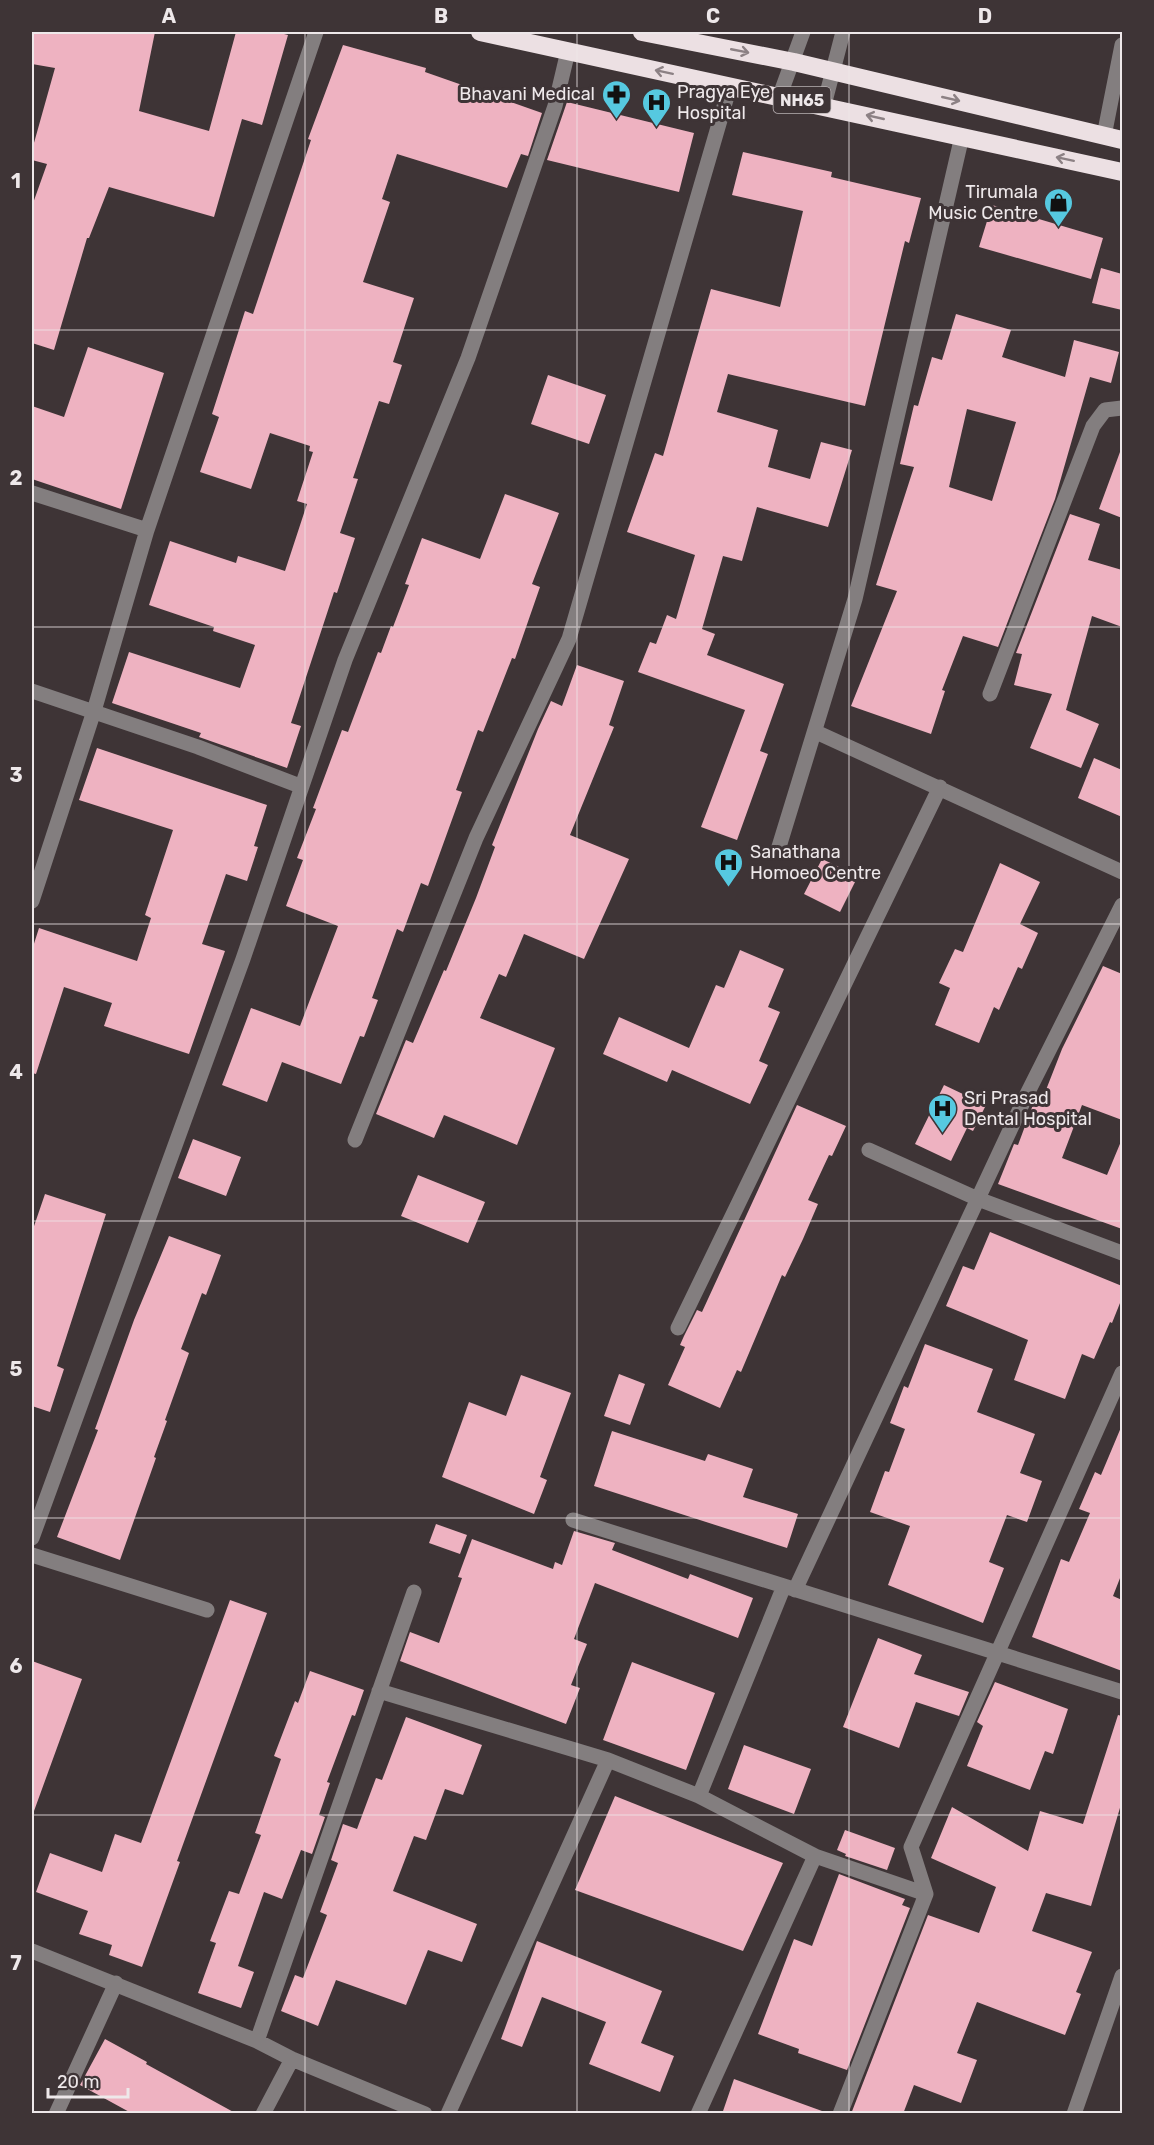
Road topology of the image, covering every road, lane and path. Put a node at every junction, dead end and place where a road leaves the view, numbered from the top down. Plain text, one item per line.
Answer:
1 (316, 32) edge
2 (480, 32) edge
3 (642, 32) edge
4 (803, 32) edge
5 (843, 32) edge
6 (1122, 45) edge
7 (568, 51) junction
8 (794, 62) junction
9 (832, 71) junction
10 (730, 86) junction
11 (780, 95) junction
12 (824, 105) junction
13 (962, 136) junction
14 (1104, 136) junction
15 (1122, 140) edge
16 (1122, 172) edge
17 (1122, 408) edge
18 (32, 492) edge
19 (147, 530) junction
20 (32, 691) edge
21 (990, 694) dead end
22 (94, 711) junction
23 (816, 732) junction
24 (300, 786) junction
25 (940, 787) junction
26 (778, 850) dead end
27 (1122, 872) edge
28 (32, 901) edge
29 (1122, 905) edge
30 (355, 1140) dead end
31 (869, 1150) dead end
32 (978, 1199) junction
33 (1122, 1253) edge
34 (678, 1328) dead end
35 (1122, 1373) edge
36 (573, 1520) dead end
37 (32, 1539) edge
38 (32, 1555) edge
39 (790, 1588) junction
40 (414, 1592) dead end
41 (207, 1610) dead end
42 (997, 1653) junction
43 (379, 1691) junction
44 (1122, 1692) edge
45 (608, 1760) junction
46 (699, 1796) junction
47 (815, 1856) junction
48 (926, 1894) junction
49 (32, 1951) edge
50 (116, 1983) junction
51 (1121, 1984) edge
52 (257, 2041) junction
53 (292, 2059) junction
54 (56, 2114) edge
55 (263, 2114) edge
56 (425, 2114) edge
57 (448, 2114) edge
58 (698, 2114) edge
59 (840, 2114) edge
60 (1074, 2114) edge

1 - 19 street
2 - 7 highway, NH65
3 -> 8 highway, NH65
4 - 8 street
5 - 9 street
6 - 14 street
10 -> 7 highway, NH65
7 - 24 street
8 - 9 highway, NH65
8 - 11 street
9 - 12 street
9 -> 14 highway, NH65
10 - 11 highway, NH65
10 - 30 street
11 - 12 highway, NH65
13 -> 12 highway, NH65
16 -> 13 highway, NH65
13 - 23 street
14 - 15 highway, NH65
17 - 21 street
18 - 19 street
19 - 22 street
20 - 22 street
22 - 24 street
22 - 28 street
23 - 25 street
23 - 26 street
24 - 37 street
25 - 27 street
25 - 34 street
29 - 32 street
31 - 32 street
32 - 33 street
32 - 39 street
35 - 42 street
36 - 39 street
38 - 41 street
39 - 42 street
39 - 46 street
40 - 43 street
42 - 44 street
42 - 48 street
43 - 45 street
43 - 52 street
45 - 46 street
45 - 57 street
46 - 47 street
47 - 48 street
47 - 58 street
48 - 59 street
49 - 50 street
50 - 52 street
50 - 54 street
51 - 60 street
52 - 53 street
53 - 55 street
53 - 56 street

